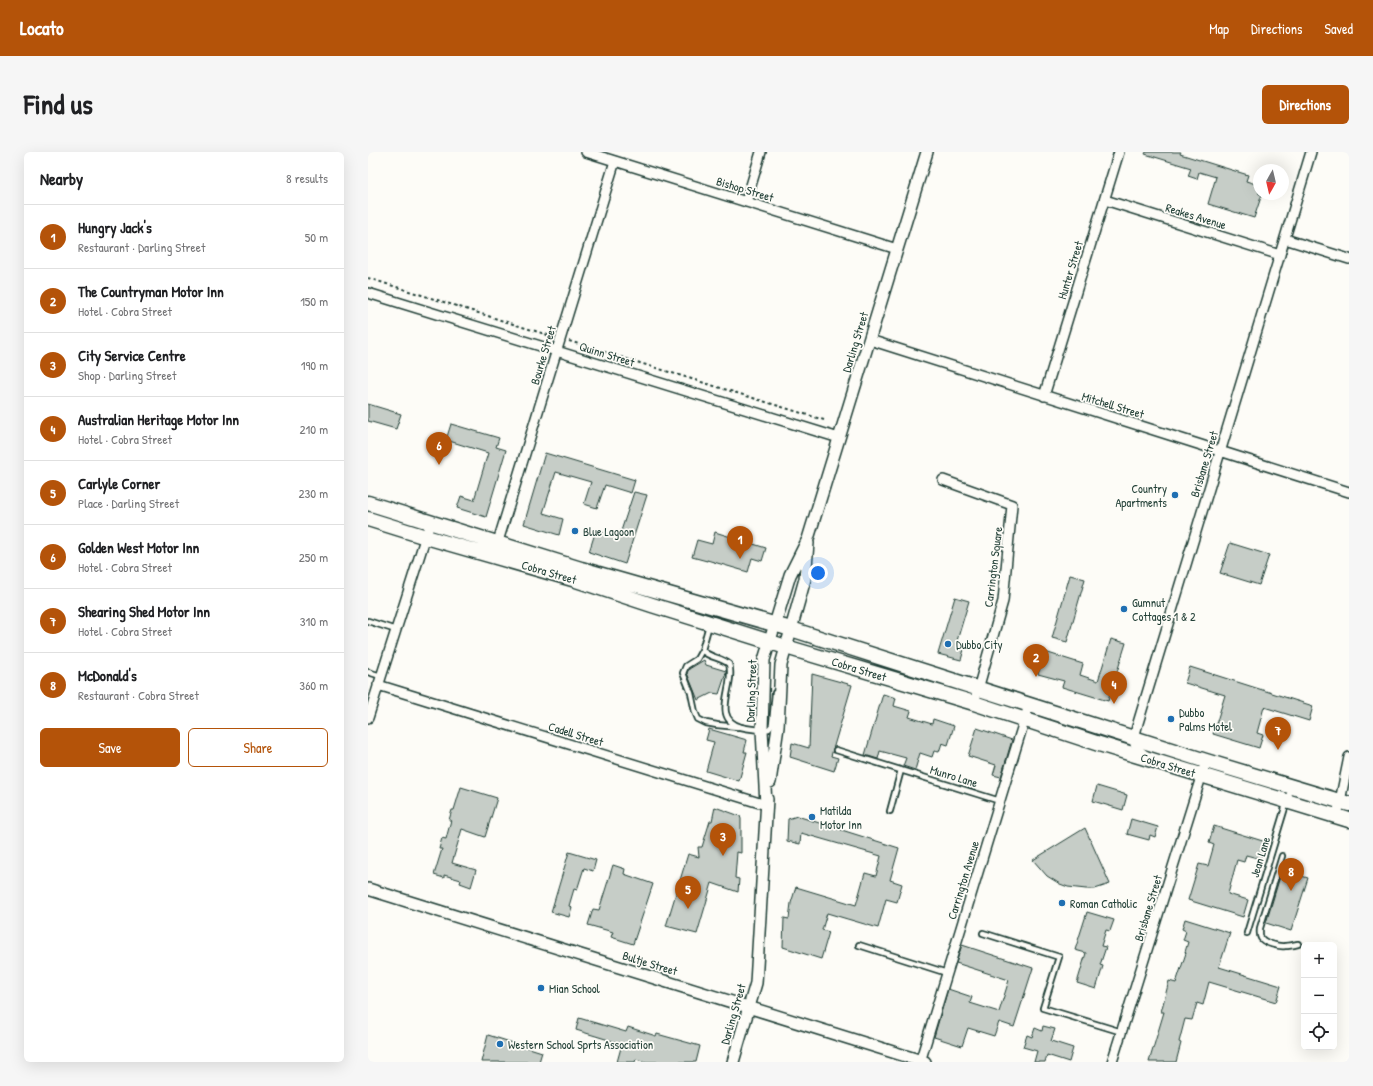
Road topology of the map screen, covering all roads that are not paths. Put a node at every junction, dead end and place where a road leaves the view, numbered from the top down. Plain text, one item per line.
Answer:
1 (761, 152) edge
2 (927, 152) edge
3 (1119, 152) edge
4 (1311, 152) edge
5 (591, 153) edge
6 (614, 161) junction
7 (1104, 200) junction
8 (746, 202) junction
9 (1285, 239) junction
10 (897, 249) junction
11 (1280, 255) junction
12 (1349, 259) edge
13 (368, 293) edge
14 (870, 340) junction
15 (556, 351) junction
16 (1044, 396) junction
17 (839, 438) junction
18 (1220, 451) junction
19 (943, 480) dead end
20 (1349, 492) edge
21 (368, 503) edge
22 (368, 519) edge
23 (430, 523) junction
24 (426, 537) junction
25 (808, 539) junction
26 (495, 550) junction
27 (368, 621) edge
28 (710, 623) junction
29 (774, 625) junction
30 (791, 629) junction
31 (396, 630) junction
32 (769, 642) junction
33 (786, 647) junction
34 (702, 650) junction
35 (368, 672) edge
36 (381, 676) junction
37 (780, 680) junction
38 (378, 685) junction
39 (978, 689) junction
40 (974, 703) junction
41 (1029, 705) junction
42 (370, 707) edge
43 (368, 718) edge
44 (1025, 719) junction
45 (746, 728) junction
46 (762, 730) junction
47 (1134, 738) junction
48 (836, 750) dead end
49 (1349, 757) edge
50 (1206, 761) junction
51 (1169, 766) junction
52 (901, 770) junction
53 (1202, 776) junction
54 (1291, 787) junction
55 (1000, 801) junction
56 (1287, 801) junction
57 (1345, 803) edge
58 (766, 805) junction
59 (890, 811) dead end
60 (1343, 818) edge
61 (1282, 856) dead end
62 (368, 890) edge
63 (983, 933) dead end
64 (1247, 933) dead end
65 (1298, 944) dead end
66 (859, 945) dead end
67 (947, 973) junction
68 (749, 1008) junction
69 (1122, 1032) junction
70 (733, 1062) edge
71 (922, 1062) edge
72 (1112, 1062) edge

1 - 8 street
2 - 10 street, Darling Street
3 - 7 street, Hunter Street
4 - 9 street, Brisbane Street
5 - 6 street, Bishop Street
6 - 8 street, Bishop Street
6 - 15 street, Bourke Street
7 - 11 street, Reakes Avenue
7 - 16 street, Hunter Street
8 - 10 street, Bishop Street
9 - 11 street, Brisbane Street
9 - 12 street
10 - 14 street, Darling Street
11 - 18 street, Brisbane Street
13 - 15 street, Quinn Street
14 - 16 street, Mitchell Street
14 - 17 street, Darling Street
15 - 17 street, Quinn Street
15 - 26 street, Bourke Street
16 - 18 street, Mitchell Street
17 - 25 street, Darling Street
18 - 20 street, Mitchell Street
18 - 47 street, Brisbane Street
19 - 39 street, Carrington Square
21 - 23 highway, Cobra Street
22 - 24 highway, Cobra Street
23 - 24 street
23 - 26 highway, Cobra Street
24 - 26 highway, Cobra Street
24 - 31 street
25 - 29 street, Darling Street
25 - 30 street, Darling Street
26 - 28 highway, Cobra Street
26 - 29 highway, Cobra Street
27 - 31 lane
28 - 32 highway, Cobra Street
28 - 34 lane
29 - 30 highway, Cobra Street
29 - 32 street, Darling Street
30 - 33 street, Darling Street
30 - 39 highway, Cobra Street
31 - 36 street
32 - 33 highway, Cobra Street
32 - 46 street, Darling Street
33 - 37 street, Darling Street
33 - 40 highway, Cobra Street
34 - 45 lane
34 - 45 lane
35 - 36 lane
36 - 38 street
37 - 46 lane
37 - 58 street, Darling Street
38 - 42 street
38 - 58 street, Cadell Street
39 - 40 street, Carrington Square
39 - 41 highway, Cobra Street
40 - 44 highway, Cobra Street
41 - 44 street, Carrington Avenue
41 - 47 highway, Cobra Street
42 - 43 street
44 - 51 highway, Cobra Street
44 - 55 street, Carrington Avenue
45 - 46 lane
46 - 58 street, Darling Street
47 - 50 highway, Cobra Street
47 - 51 street
48 - 52 lane, Munro Lane
49 - 57 street
50 - 53 street, Brisbane Street
50 - 54 highway, Cobra Street
51 - 53 highway, Cobra Street
52 - 55 lane, Munro Lane
52 - 59 lane
53 - 56 highway, Cobra Street
53 - 69 street, Brisbane Street
54 - 56 lane, Jean Lane
54 - 57 highway, Cobra Street
55 - 67 street, Carrington Avenue
56 - 60 highway, Cobra Street
56 - 64 lane, Jean Lane
57 - 60 street
58 - 68 street, Darling Street
61 - 65 lane
62 - 68 street, Bultje Street
63 - 69 lane
66 - 67 lane
67 - 71 street, Carrington Avenue
68 - 70 street, Darling Street
68 - 71 street, Bultje Street
69 - 72 street, Brisbane Street

